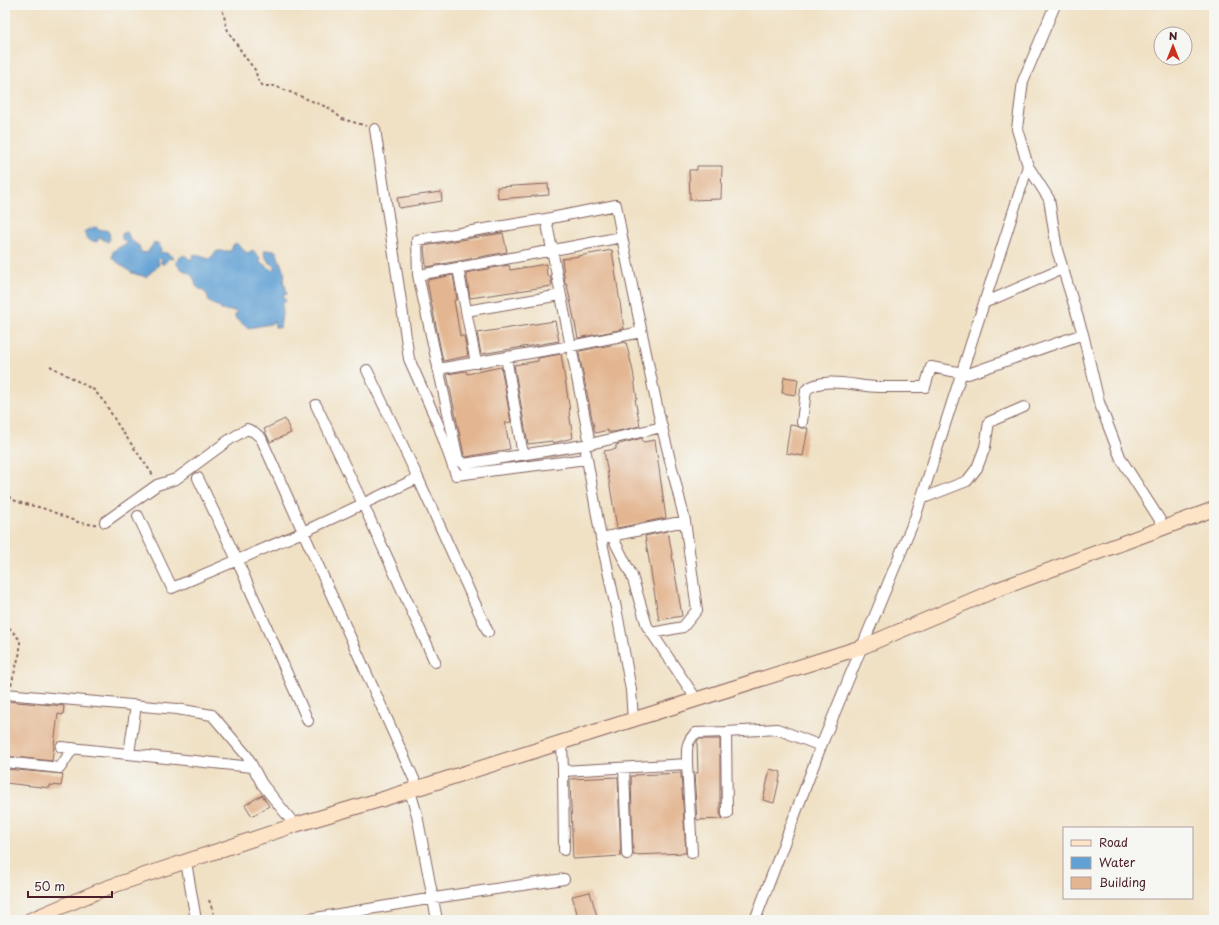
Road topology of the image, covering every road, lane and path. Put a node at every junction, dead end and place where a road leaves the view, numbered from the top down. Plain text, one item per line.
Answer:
1 (221, 5) edge
2 (1055, 5) edge
3 (375, 129) joint
4 (1028, 166) junction
5 (546, 219) junction
6 (622, 237) junction
7 (552, 250) junction
8 (458, 268) junction
9 (1062, 269) junction
10 (418, 276) junction
11 (560, 295) junction
12 (984, 303) junction
13 (466, 311) junction
14 (641, 332) junction
15 (1083, 334) junction
16 (571, 346) junction
17 (506, 357) junction
18 (476, 362) junction
19 (50, 366) dead end
20 (438, 369) junction
21 (366, 370) dead end
22 (961, 373) junction
23 (316, 405) dead end
24 (1024, 407) dead end
25 (802, 422) dead end
26 (662, 427) junction
27 (587, 445) junction
28 (523, 455) junction
29 (587, 459) junction
30 (198, 478) dead end
31 (418, 478) junction
32 (167, 482) junction
33 (5, 492) edge
34 (921, 499) junction
35 (363, 504) junction
36 (1214, 509) edge
37 (138, 516) dead end
38 (685, 521) junction
39 (105, 522) joint
40 (1165, 528) junction
41 (303, 532) junction
42 (612, 536) junction
43 (601, 538) junction
44 (237, 560) junction
45 (5, 623) edge
46 (488, 632) dead end
47 (652, 633) junction
48 (862, 648) junction
49 (435, 662) dead end
50 (7, 694) edge
51 (697, 700) junction
52 (136, 705) junction
53 (633, 720) junction
54 (308, 721) dead end
55 (726, 732) junction
56 (562, 743) junction
57 (821, 746) junction
58 (61, 747) dead end
59 (73, 748) junction
60 (129, 754) junction
61 (5, 762) edge
62 (687, 764) junction
63 (252, 766) junction
64 (624, 768) junction
65 (563, 771) junction
66 (414, 789) junction
67 (727, 814) dead end
68 (296, 825) junction
69 (564, 850) dead end
70 (692, 853) dead end
71 (627, 854) dead end
72 (186, 862) junction
73 (564, 879) dead end
74 (434, 898) junction
75 (209, 900) dead end
76 (30, 920) edge
77 (196, 920) edge
78 (216, 920) edge
79 (304, 920) edge
80 (437, 920) edge
81 (754, 920) edge

1 - 3 path
2 - 4 street
3 - 29 street
4 - 9 street
4 - 12 street
5 - 6 street
5 - 7 street
5 - 10 street
6 - 7 street
6 - 14 street
7 - 8 street
7 - 11 street
8 - 10 street
8 - 13 street
9 - 12 street
9 - 15 street
10 - 20 street
11 - 13 street
11 - 16 street
12 - 22 street
13 - 18 street
14 - 16 street
14 - 26 street
15 - 22 street
15 - 40 street
16 - 17 street
16 - 27 street
17 - 18 street
17 - 28 street
18 - 20 street
19 - 32 path
20 - 28 street
21 - 31 street
22 - 25 street
22 - 34 street
23 - 35 street
24 - 34 street
26 - 27 street
26 - 38 street
27 - 28 street
27 - 29 street
29 - 43 street
30 - 44 street
31 - 35 street
31 - 46 street
32 - 39 street
32 - 41 street
33 - 39 path
34 - 48 street
35 - 41 street
35 - 49 street
36 - 40 main road
37 - 44 street
38 - 42 street
38 - 47 street
40 - 48 main road
41 - 44 street
41 - 66 street
42 - 43 street
42 - 47 street
43 - 53 street
44 - 54 street
45 - 50 path
47 - 51 street
48 - 51 main road
48 - 57 street
50 - 52 street
51 - 53 main road
52 - 60 street
52 - 63 street
53 - 56 main road
55 - 57 street
55 - 62 street
55 - 67 street
56 - 65 street
56 - 66 main road
57 - 81 street
58 - 59 street
59 - 60 street
59 - 61 street
60 - 63 street
62 - 64 street
62 - 70 street
63 - 68 street
64 - 65 street
64 - 71 street
65 - 69 street
66 - 68 main road
66 - 74 street
68 - 72 main road
72 - 76 main road
72 - 77 street
73 - 74 street
74 - 79 street
74 - 80 street
75 - 78 path

